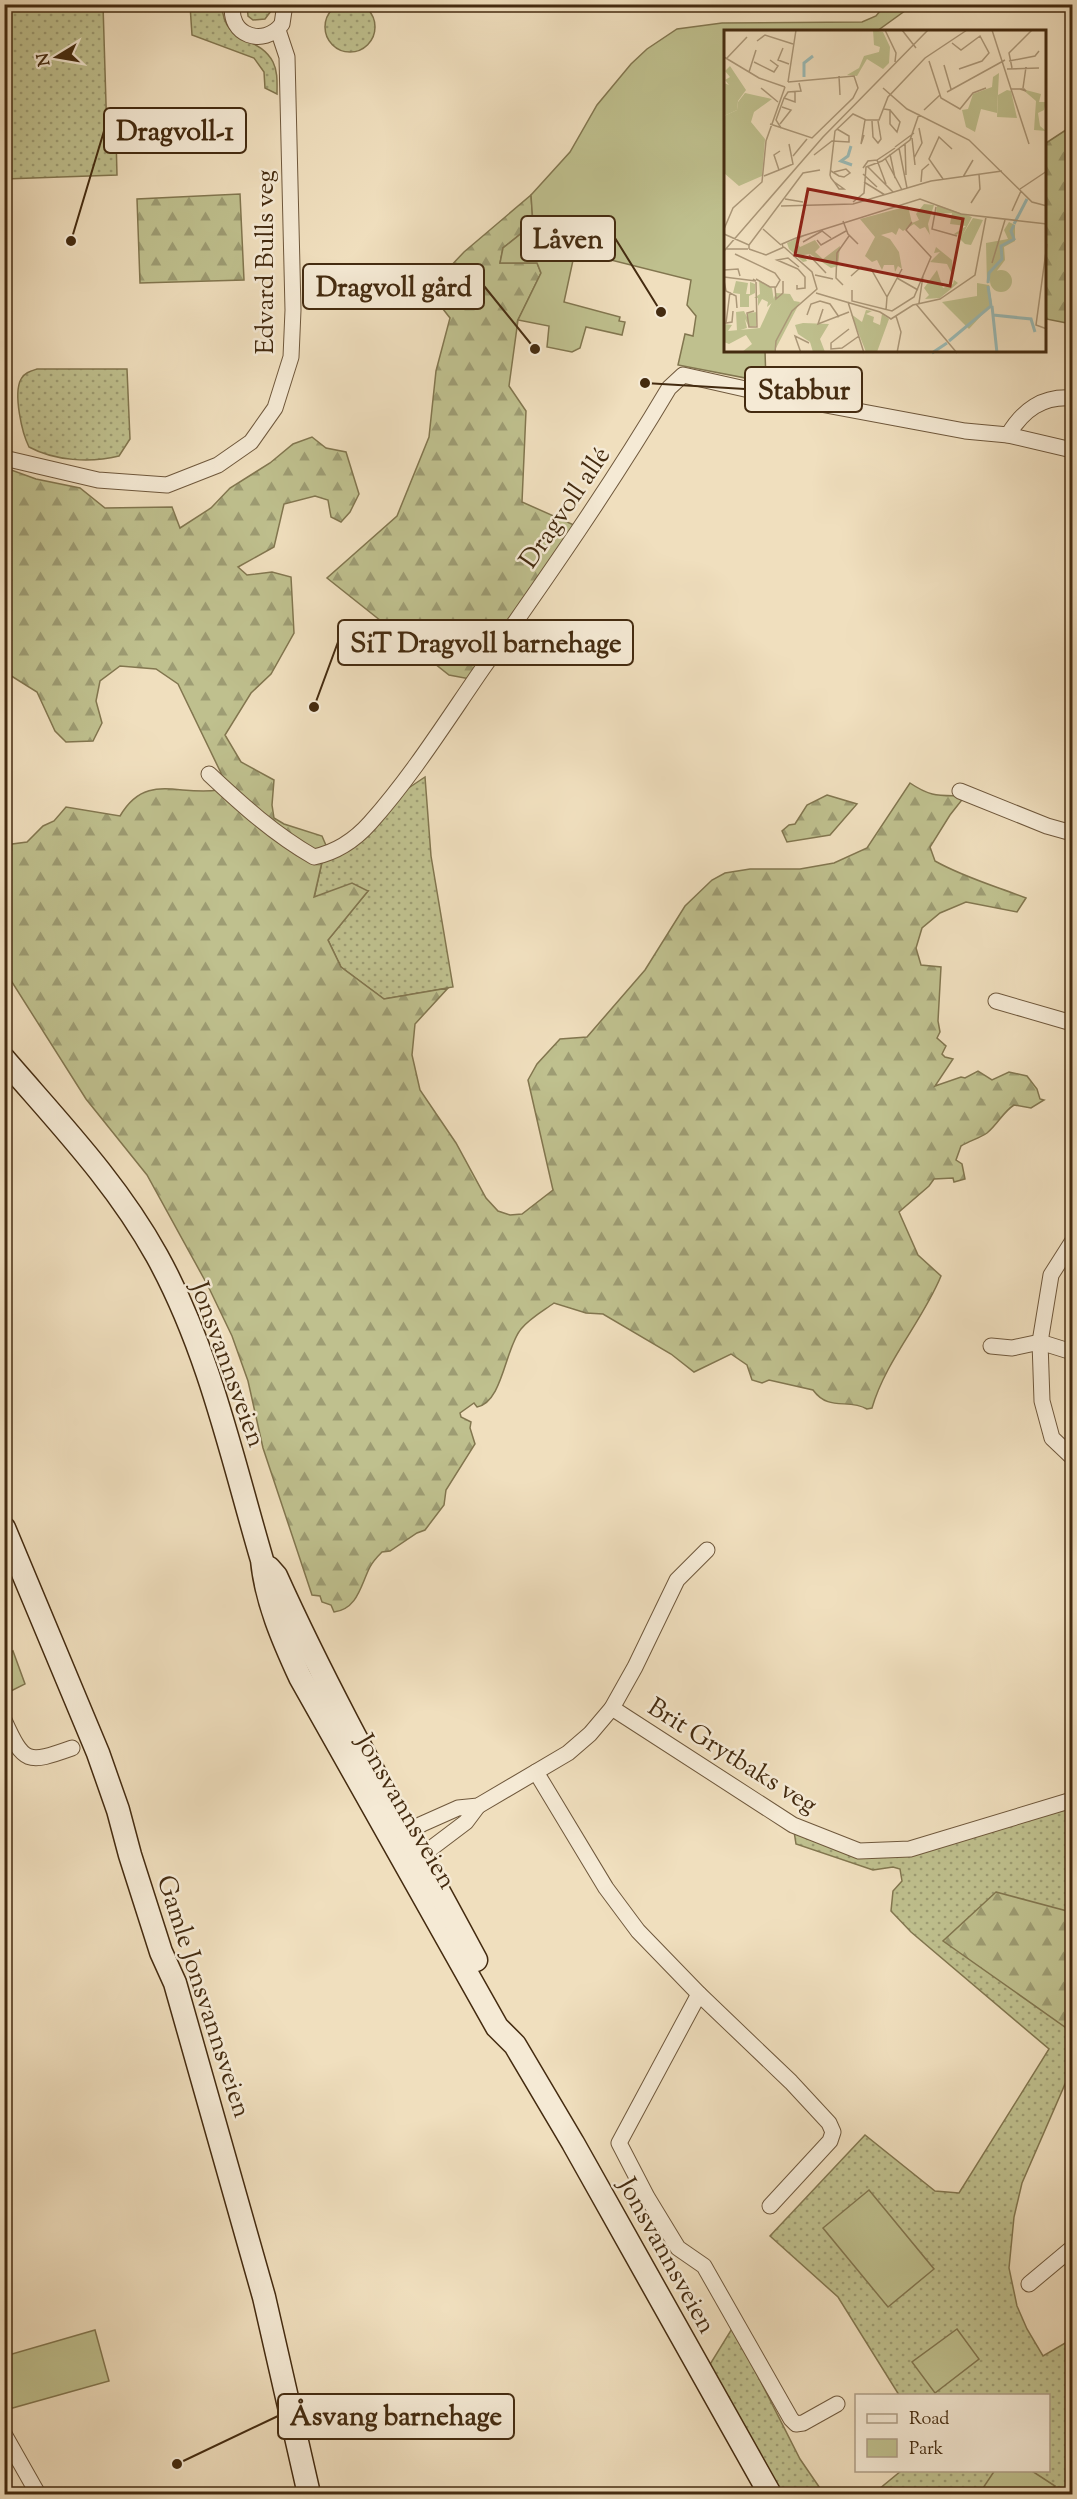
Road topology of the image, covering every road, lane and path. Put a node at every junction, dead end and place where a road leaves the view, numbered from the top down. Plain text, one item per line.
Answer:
1 (233, 4) edge
2 (285, 4) edge
3 (278, 30) junction
4 (1072, 398) edge
5 (1008, 435) junction
6 (1072, 450) edge
7 (4, 458) edge
8 (209, 774) dead end
9 (960, 791) dead end
10 (1072, 833) edge
11 (996, 1001) dead end
12 (1072, 1023) edge
13 (4, 1059) edge
14 (1072, 1242) edge
15 (1040, 1342) junction
16 (991, 1346) dead end
17 (1072, 1352) edge
18 (1072, 1457) edge
19 (4, 1528) edge
20 (707, 1550) dead end
21 (262, 1560) junction
22 (612, 1708) junction
23 (4, 1720) edge
24 (72, 1748) dead end
25 (536, 1772) junction
26 (1072, 1800) edge
27 (478, 1806) junction
28 (408, 1832) junction
29 (398, 1852) junction
30 (421, 1856) junction
31 (699, 1994) junction
32 (515, 2045) junction
33 (771, 2206) dead end
34 (1072, 2248) edge
35 (1029, 2284) dead end
36 (837, 2404) dead end
37 (4, 2434) edge
38 (38, 2494) edge
39 (309, 2494) edge
40 (770, 2494) edge

1 - 3 street
2 - 3 street
3 - 7 street, Edvard Bulls veg
4 - 5 street
5 - 6 street, Dragvoll allé
5 - 8 street, Dragvoll allé
9 - 10 street
11 - 12 street
13 - 21 main road, Jonsvannsveien
14 - 15 street
15 - 16 street
15 - 17 street
15 - 18 street
19 - 39 main road, Gamle Jonsvannsveien
20 - 22 street
21 - 28 main road, Jonsvannsveien
21 - 29 main road, Jonsvannsveien
22 - 25 street
22 - 26 street, Brit Grytbaks veg
23 - 24 street
25 - 27 street
25 - 31 street
27 - 28 street
27 - 30 street
28 - 29 street
28 - 30 main road, Jonsvannsveien
29 - 30 street
29 - 32 main road, Jonsvannsveien
30 - 32 main road, Jonsvannsveien
31 - 33 street
31 - 36 street
32 - 40 main road, Jonsvannsveien
34 - 35 street
37 - 38 street

